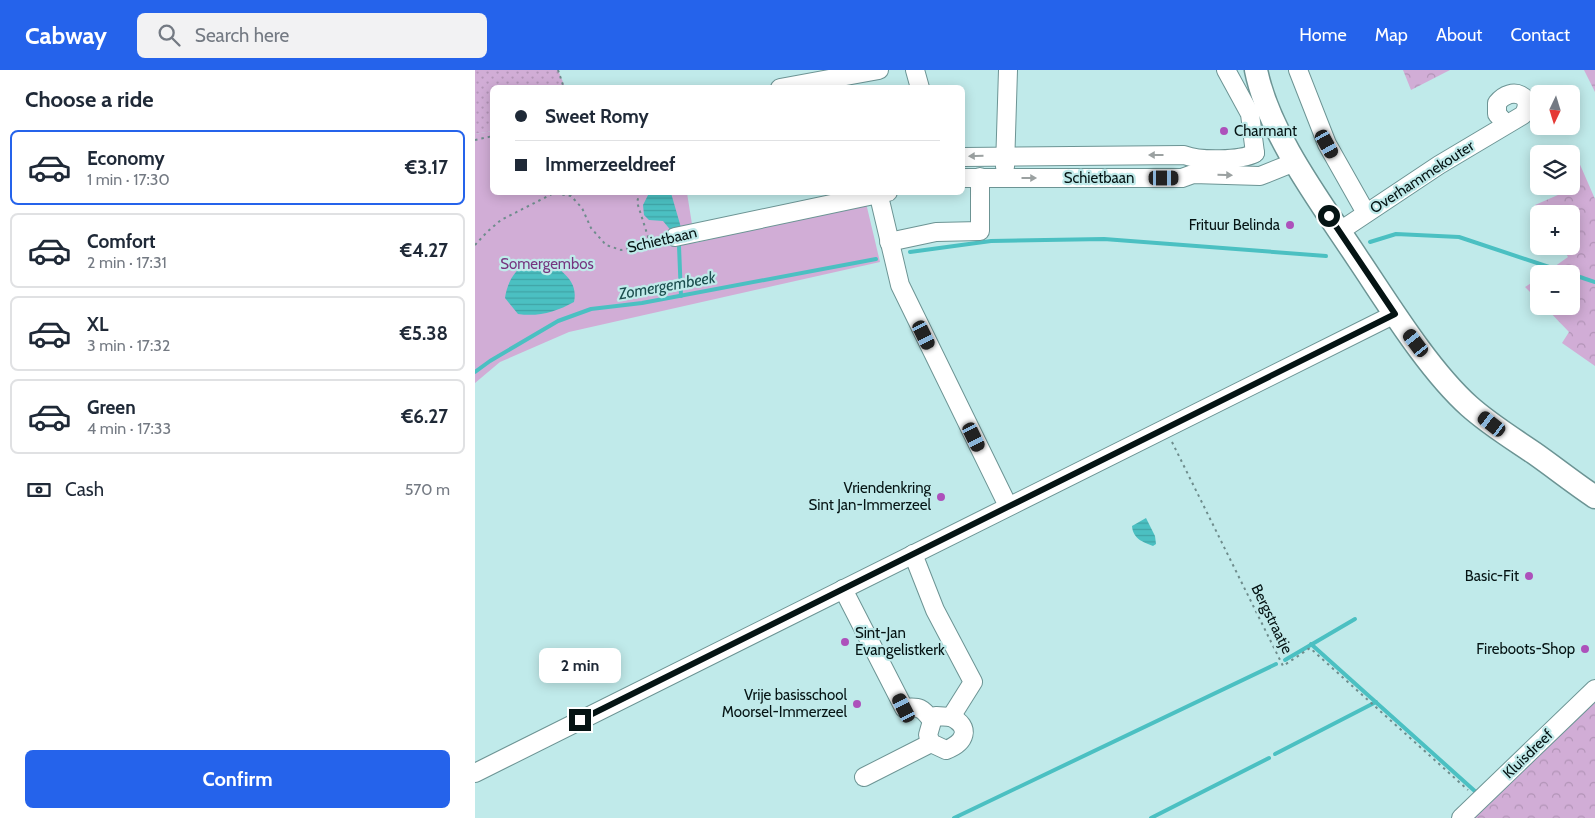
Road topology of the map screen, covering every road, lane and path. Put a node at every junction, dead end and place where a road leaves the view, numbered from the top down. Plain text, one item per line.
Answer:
1 (557, 70) edge
2 (879, 70) edge
3 (915, 70) edge
4 (1009, 70) edge
5 (1298, 70) edge
6 (1256, 72) edge
7 (1229, 75) edge
8 (859, 81) edge
9 (563, 85) edge
10 (811, 85) edge
11 (919, 85) edge
12 (1506, 124) dead end
13 (490, 137) edge
14 (475, 140) edge
15 (1255, 153) junction
16 (1005, 156) junction
17 (965, 157) edge
18 (1295, 162) junction
19 (1192, 166) junction
20 (1273, 170) junction
21 (1005, 177) junction
22 (971, 178) edge
23 (550, 195) edge
24 (565, 195) edge
25 (639, 195) edge
26 (873, 195) edge
27 (882, 195) edge
28 (1366, 213) junction
29 (1340, 231) junction
30 (680, 236) joint
31 (889, 242) junction
32 (650, 243) junction
33 (475, 245) edge
34 (1395, 314) junction
35 (1165, 428) junction
36 (1595, 497) edge
37 (1008, 506) junction
38 (913, 554) junction
39 (843, 589) junction
40 (1595, 689) edge
41 (951, 717) junction
42 (932, 721) junction
43 (931, 743) junction
44 (475, 773) edge
45 (864, 777) dead end
46 (1479, 801) junction
47 (1461, 818) edge

1 - 9 path
2 - 8 street
3 - 11 street
4 - 16 street
5 - 28 street
6 - 7 street
6 - 18 main road
7 - 15 street
8 - 10 street
12 - 28 street, Overhammekouter
13 - 14 path
15 - 19 street, Schietbaan
15 - 20 street
16 -> 17 street, Schietbaan
19 -> 16 street, Schietbaan
16 - 21 street
18 - 20 street, Schietbaan
18 - 29 main road
19 -> 20 street, Schietbaan
21 -> 19 street, Schietbaan
21 - 22 street, Schietbaan
22 - 31 street
23 - 33 path, Schietbaan
24 - 32 path, Schietbaan
25 - 32 path
26 - 30 street, Schietbaan
27 - 31 street
28 - 29 street, Overhammekouter
29 - 34 main road
30 - 32 path, Schietbaan
31 - 37 street
34 - 35 street
34 - 36 main road
35 - 37 street
35 - 46 path, Bergstraatje
37 - 38 street
38 - 39 street
38 - 41 street
39 - 42 street
39 - 44 street
40 - 46 street, Kluisdreef
41 - 42 street
41 - 43 street
42 - 43 street
43 - 45 street
46 - 47 street, Kluisdreef

